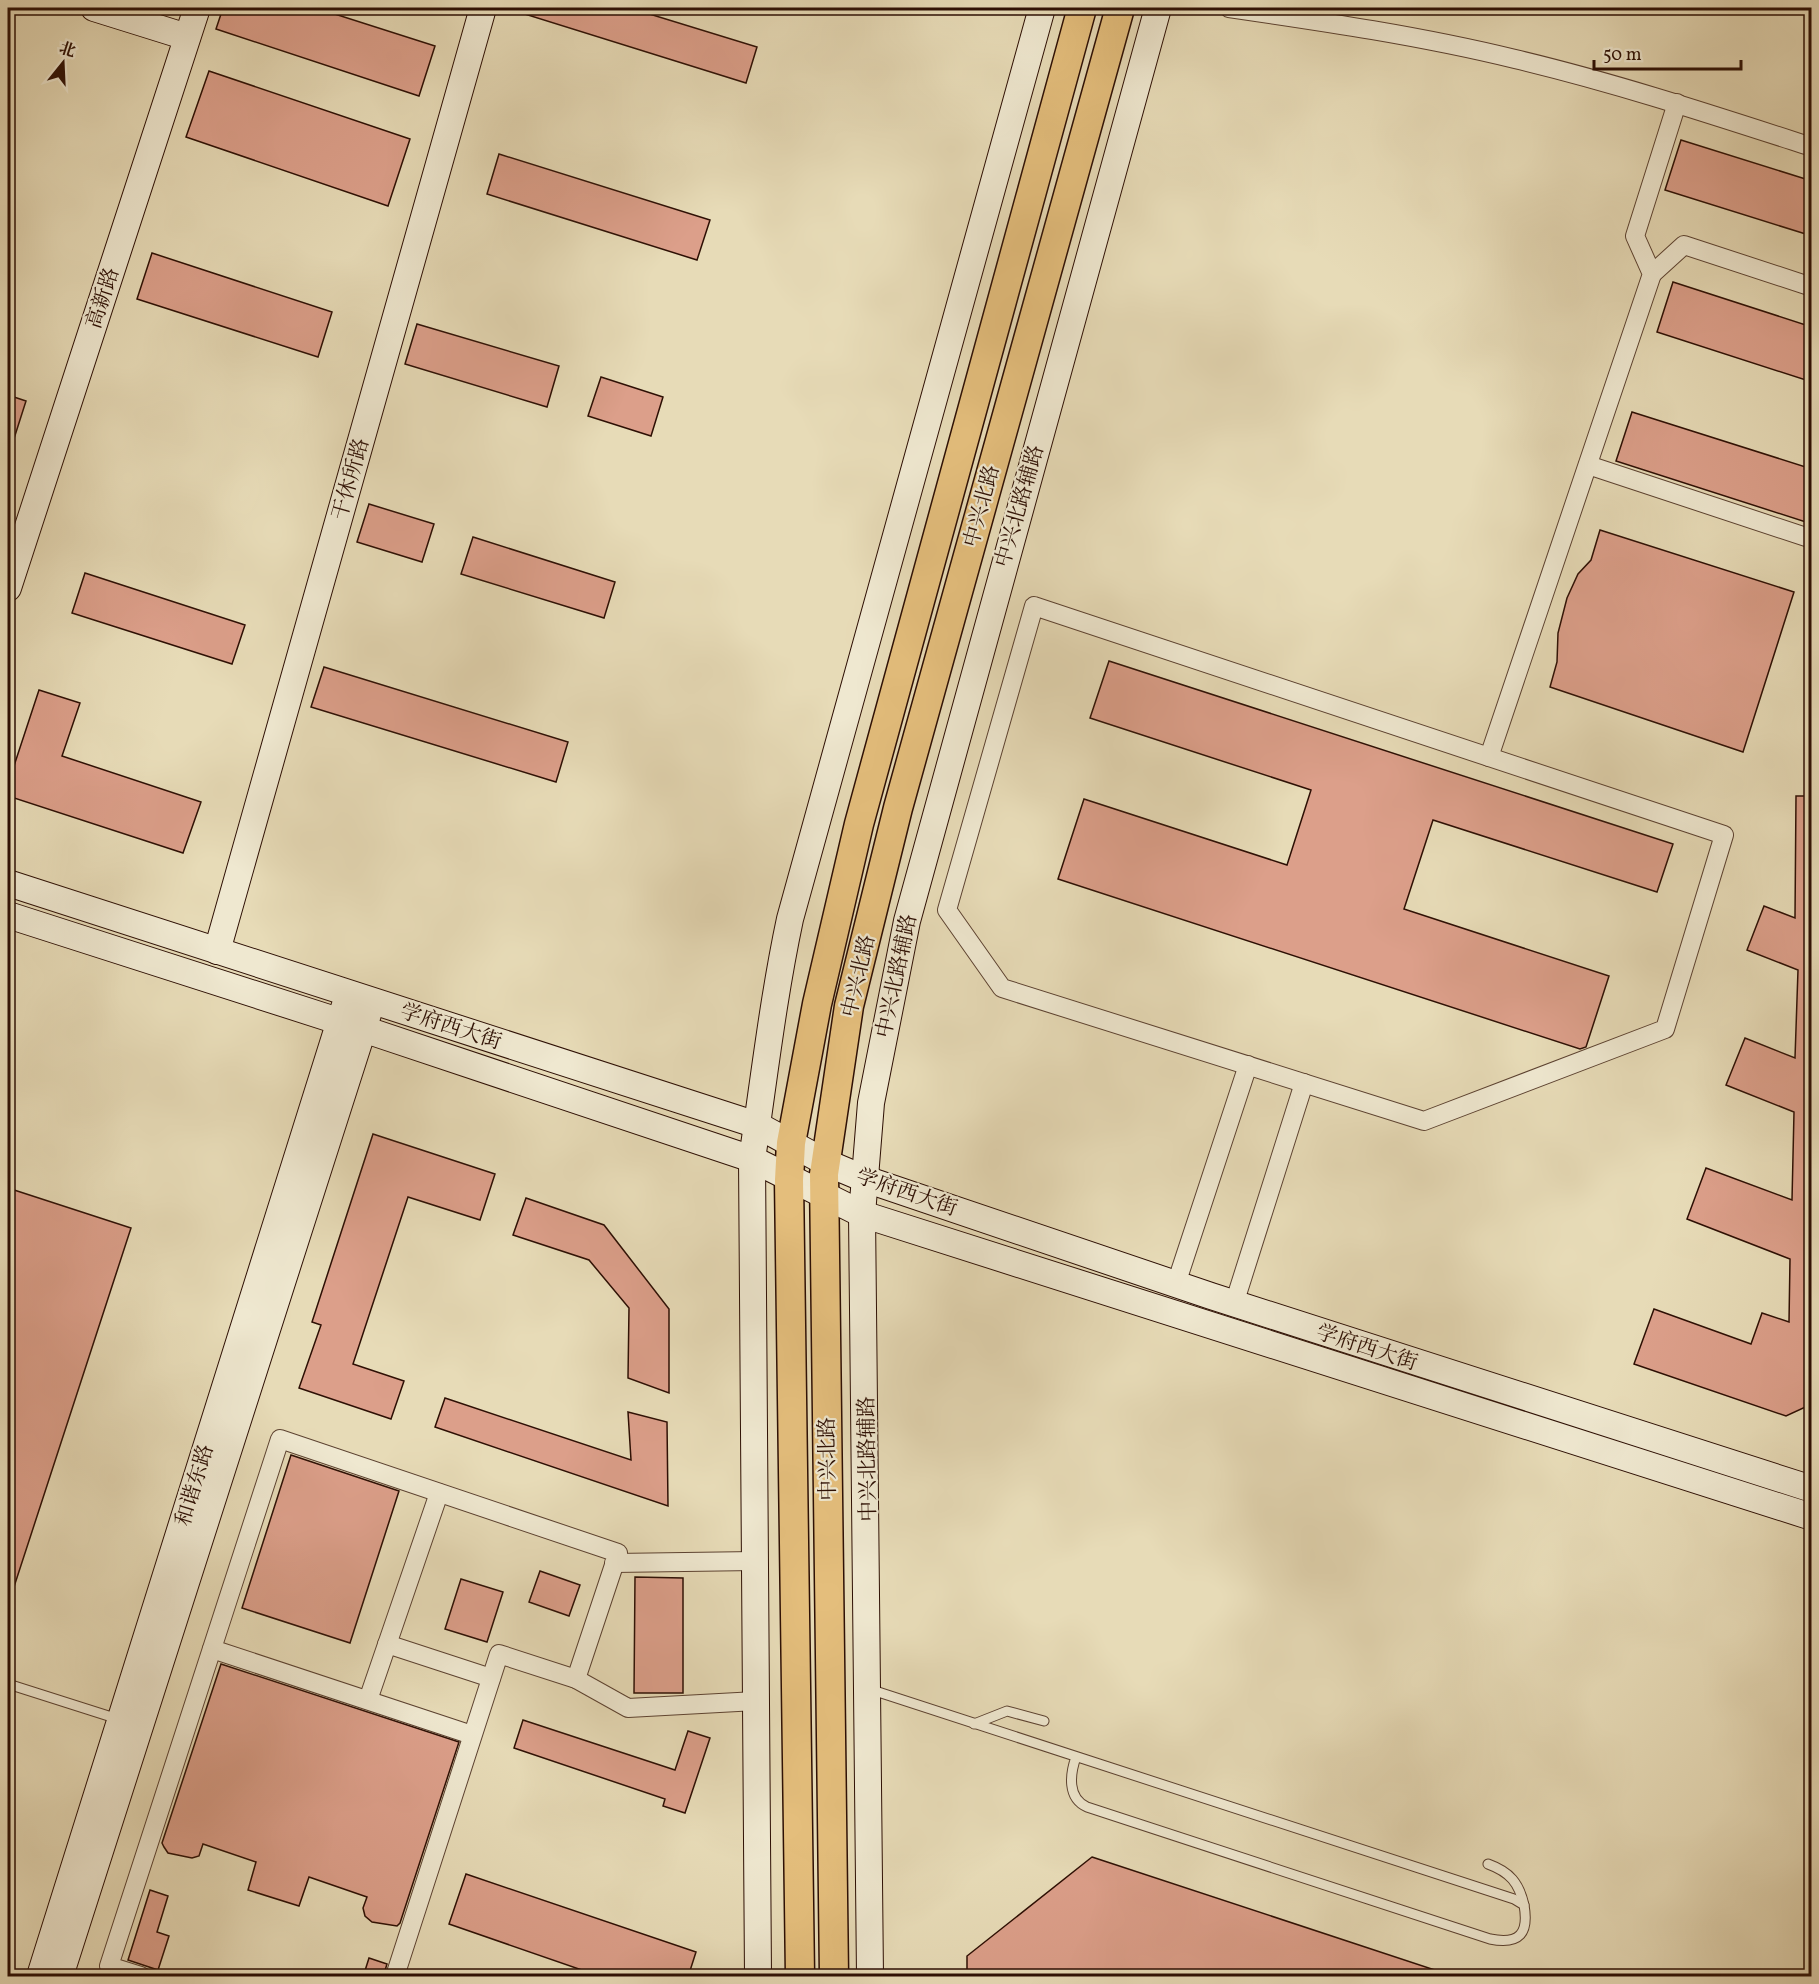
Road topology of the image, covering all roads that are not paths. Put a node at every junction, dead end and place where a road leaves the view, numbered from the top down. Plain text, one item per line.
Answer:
1 (93, 8) edge
2 (197, 8) edge
3 (483, 8) edge
4 (1042, 8) edge
5 (1082, 8) edge
6 (1120, 8) edge
7 (1158, 8) edge
8 (1229, 8) edge
9 (187, 37) junction
10 (1677, 103) junction
11 (1812, 147) edge
12 (1652, 274) junction
13 (1812, 287) edge
14 (1588, 465) junction
15 (1812, 538) edge
16 (8, 588) edge
17 (1489, 757) junction
18 (8, 883) edge
19 (8, 915) edge
20 (217, 951) junction
21 (360, 997) junction
22 (352, 1026) junction
23 (1248, 1065) junction
24 (1304, 1083) junction
25 (757, 1125) junction
26 (791, 1143) junction
27 (752, 1159) junction
28 (828, 1163) junction
29 (865, 1179) junction
30 (789, 1180) junction
31 (825, 1198) junction
32 (862, 1214) junction
33 (1176, 1284) junction
34 (1234, 1304) junction
35 (1812, 1490) edge
36 (439, 1493) junction
37 (1812, 1517) edge
38 (755, 1561) junction
39 (614, 1563) junction
40 (387, 1644) junction
41 (212, 1649) junction
42 (491, 1678) junction
43 (576, 1679) junction
44 (8, 1684) edge
45 (868, 1689) junction
46 (368, 1700) junction
47 (756, 1701) junction
48 (1044, 1721) dead end
49 (131, 1722) junction
50 (974, 1724) junction
51 (472, 1735) junction
52 (1076, 1757) junction
53 (1488, 1864) dead end
54 (1524, 1905) junction
55 (40, 1977) edge
56 (60, 1977) edge
57 (141, 1977) edge
58 (395, 1977) edge
59 (758, 1977) edge
60 (800, 1977) edge
61 (834, 1977) edge
62 (870, 1977) edge

1 - 9 street
2 - 9 street, 高新路
3 - 20 street, 干休所路
4 - 25 street
5 - 26 main road, 中兴北路
6 - 28 main road, 中兴北路
7 - 29 street, 中兴北路辅路
8 - 10 street
9 - 16 street, 高新路
10 - 11 street
10 - 12 street
12 - 13 street
12 - 14 street
14 - 15 street
14 - 17 street
17 - 23 street
17 - 24 street
18 - 20 street, 学府西大街
19 - 22 street, 学府西大街
20 - 21 street, 学府西大街
21 - 22 street, 和谐东路
21 - 25 street, 学府西大街
22 - 27 street, 学府西大街
22 - 49 street, 和谐东路
23 - 24 street
23 - 33 street
24 - 34 street
25 - 26 street, 学府西大街
25 - 27 street
26 - 28 street, 学府西大街
26 - 30 main road, 中兴北路
27 - 30 street, 学府西大街
27 - 38 street
28 - 29 street, 学府西大街
28 - 31 main road, 中兴北路
29 - 32 street, 中兴北路辅路
29 - 33 street, 学府西大街
30 - 31 street, 学府西大街
30 - 60 main road, 中兴北路
31 - 32 street, 学府西大街
31 - 61 main road, 中兴北路
32 - 37 street, 学府西大街
32 - 45 street, 中兴北路辅路
33 - 34 street, 学府西大街
34 - 35 street, 学府西大街
36 - 39 street
36 - 40 street
36 - 41 street
38 - 39 street
38 - 47 street
39 - 43 street
40 - 42 street
40 - 46 street
41 - 46 street
41 - 57 street
42 - 43 street
42 - 51 street
43 - 47 street
44 - 49 lane
45 - 50 lane
45 - 62 street, 中兴北路辅路
46 - 51 street
47 - 59 street
48 - 50 lane
49 - 55 street, 和谐东路
49 - 56 street, 和谐东路
50 - 52 lane
51 - 58 street
52 - 54 lane
52 - 54 lane
53 - 54 lane

